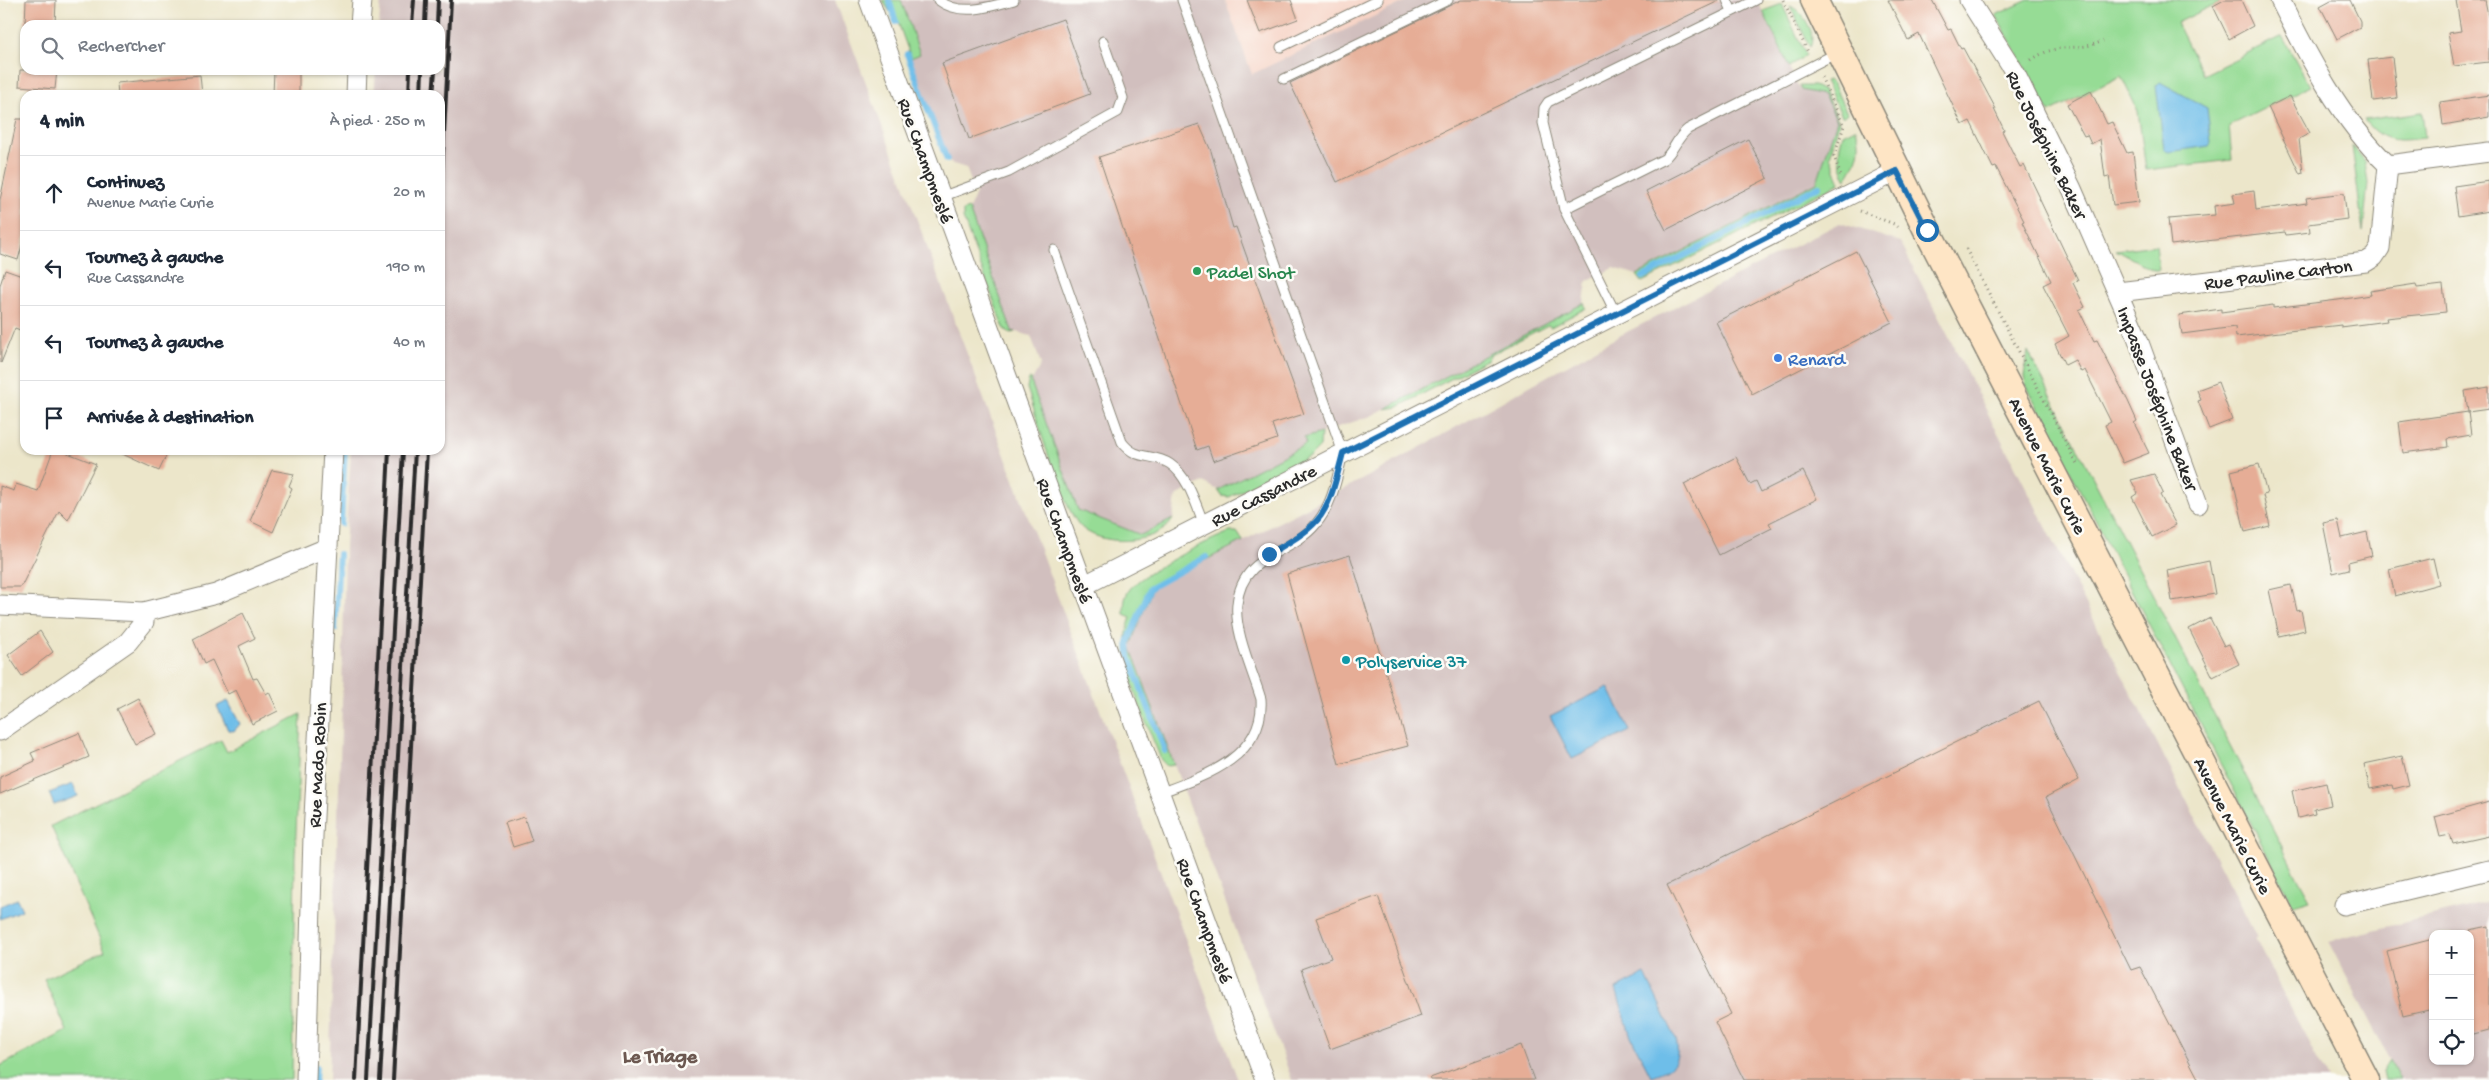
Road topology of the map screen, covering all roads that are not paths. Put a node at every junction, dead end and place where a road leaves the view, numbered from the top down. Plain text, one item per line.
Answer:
1 (362, 0) edge
2 (869, 0) edge
3 (938, 0) edge
4 (1014, 0) edge
5 (1182, 0) edge
6 (1378, 0) edge
7 (1448, 0) edge
8 (1727, 0) edge
9 (1756, 0) edge
10 (1814, 0) edge
11 (1970, 0) edge
12 (2280, 0) edge
13 (1732, 11) junction
14 (360, 20) edge
15 (1103, 41) dead end
16 (1281, 47) dead end
17 (1838, 52) junction
18 (357, 75) edge
19 (1284, 78) dead end
20 (356, 90) edge
21 (2489, 152) edge
22 (2388, 165) junction
23 (1897, 171) junction
24 (941, 197) junction
25 (1564, 209) junction
26 (1054, 250) dead end
27 (2118, 292) junction
28 (1616, 314) junction
29 (1343, 453) junction
30 (333, 455) edge
31 (2198, 504) dead end
32 (1204, 524) junction
33 (327, 548) junction
34 (1083, 586) junction
35 (0, 605) edge
36 (144, 612) junction
37 (0, 731) edge
38 (1159, 793) junction
39 (2489, 870) edge
40 (2344, 905) dead end
41 (306, 1080) edge
42 (1264, 1080) edge
43 (2366, 1080) edge

1 - 14 street
2 - 24 street, Rue Champmeslé
3 - 4 lane
5 - 29 lane
6 - 16 lane
7 - 19 lane
8 - 13 lane
9 - 13 lane
10 - 17 main road, Avenue Marie Curie
11 - 27 street, Rue Joséphine Baker
12 - 22 street
13 - 25 lane
15 - 24 lane
17 - 23 main road, Avenue Marie Curie
17 - 25 lane
18 - 20 street
21 - 22 street
22 - 27 street, Rue Pauline Carton
23 - 28 street, Rue Cassandre
23 - 43 main road, Avenue Marie Curie
24 - 34 street, Rue Champmeslé
25 - 28 lane
26 - 32 lane
27 - 31 street, Impasse Joséphine Baker
28 - 29 street, Rue Cassandre
29 - 32 street, Rue Cassandre
29 - 38 lane
30 - 33 street, Rue Mado Robin
32 - 34 street, Rue Cassandre
33 - 36 street
33 - 41 street, Rue Mado Robin
34 - 38 street, Rue Champmeslé
35 - 36 street
36 - 37 street
38 - 42 street, Rue Champmeslé
39 - 40 street

